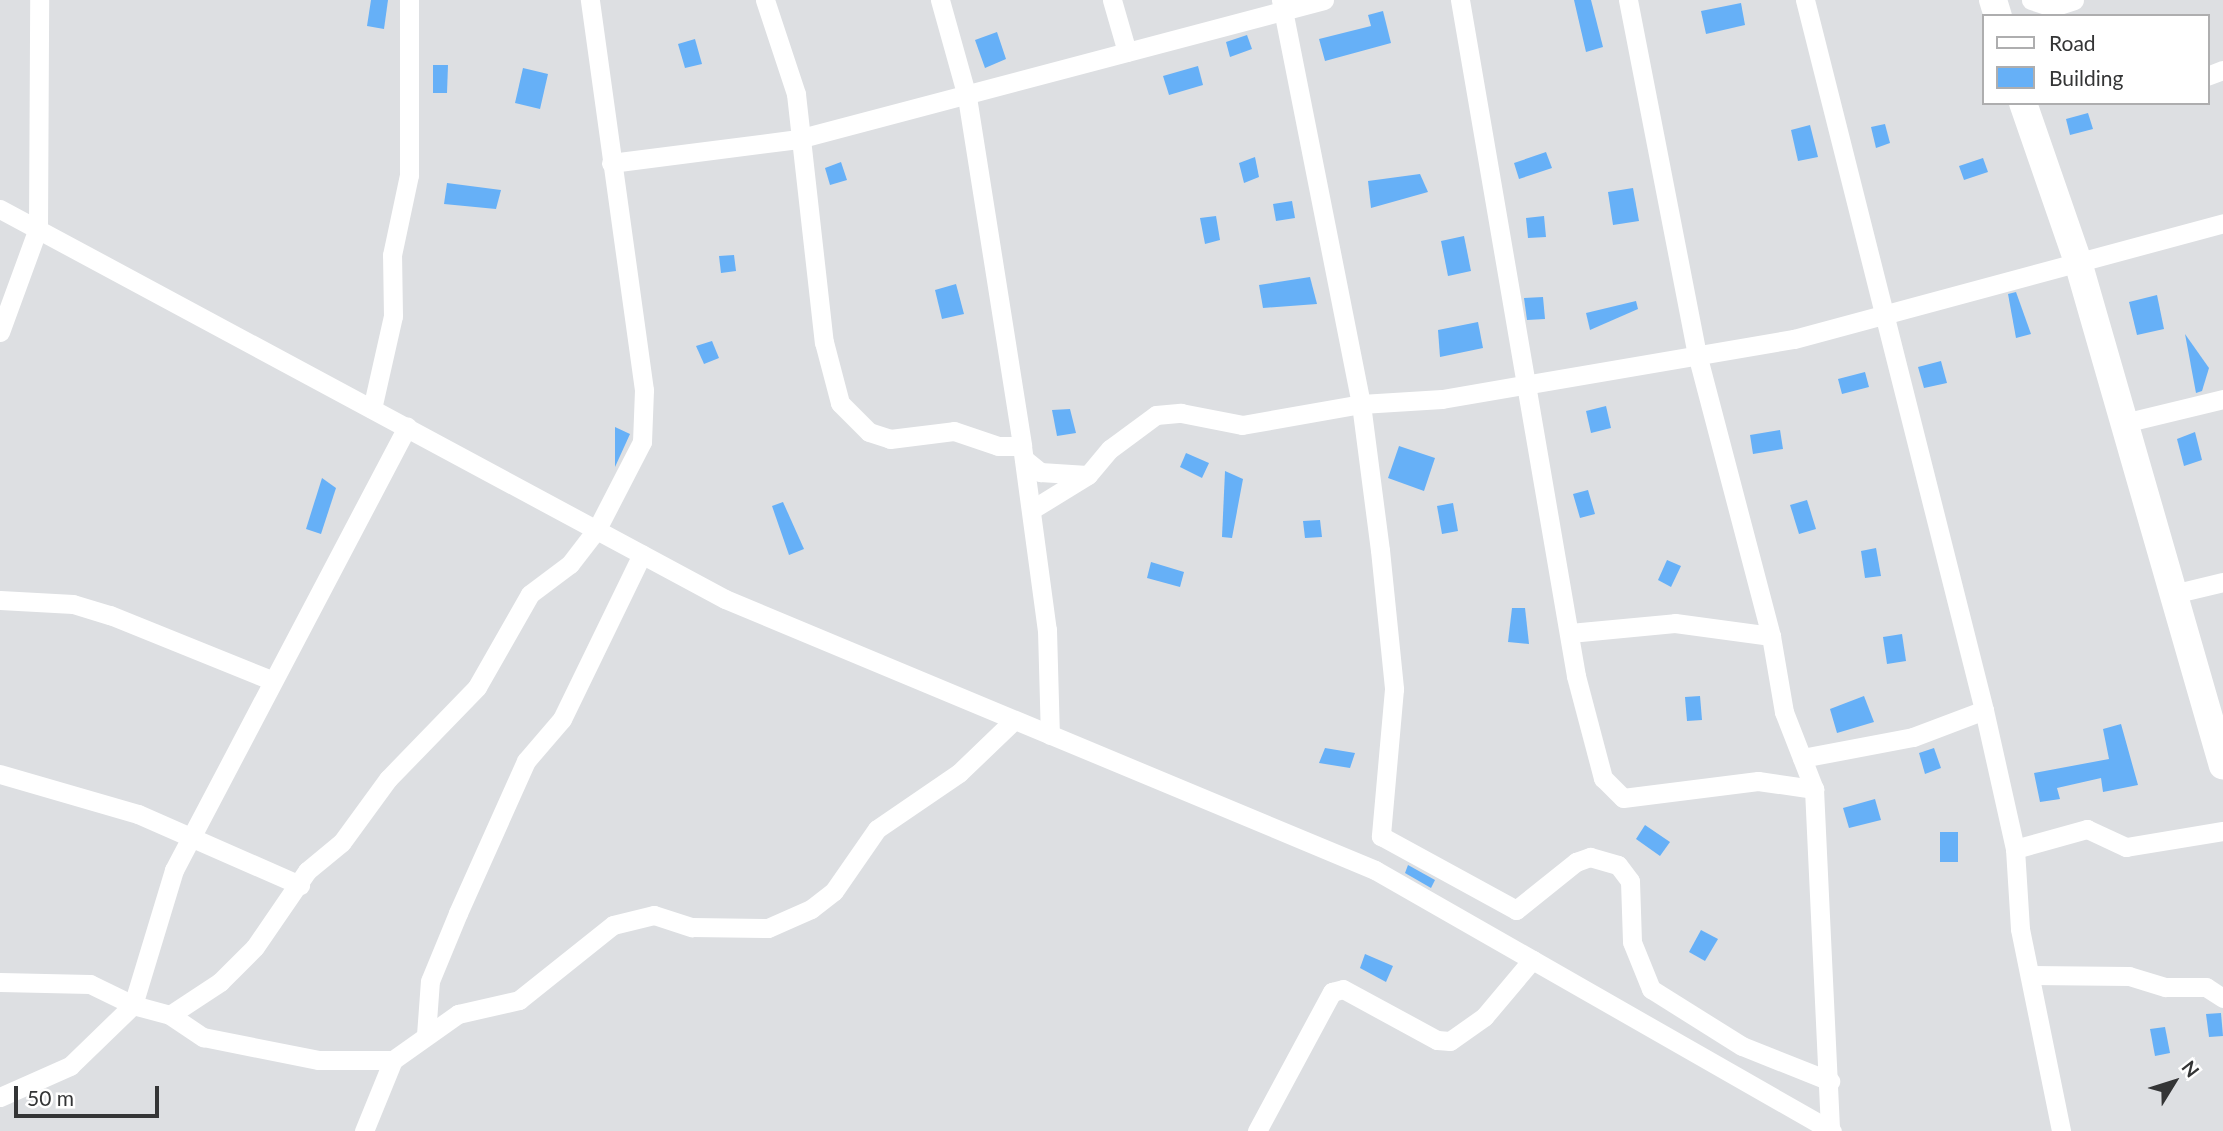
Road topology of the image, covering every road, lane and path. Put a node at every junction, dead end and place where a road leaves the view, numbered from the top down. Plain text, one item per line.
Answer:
1 (39, 0) edge
2 (409, 0) edge
3 (590, 0) edge
4 (765, 0) edge
5 (940, 0) edge
6 (1112, 0) edge
7 (1324, 0) edge
8 (1460, 0) edge
9 (1628, 0) edge
10 (1805, 0) edge
11 (2031, 0) edge
12 (2073, 1) edge
13 (1283, 6) edge
14 (2057, 14) edge
15 (1127, 52) junction
16 (967, 97) junction
17 (2024, 105) edge
18 (798, 139) junction
19 (611, 163) junction
20 (0, 209) edge
21 (2223, 223) edge
22 (38, 228) junction
23 (2078, 262) junction
24 (1885, 316) junction
25 (0, 332) edge
26 (1697, 354) junction
27 (1524, 384) junction
28 (2223, 399) edge
29 (1361, 404) junction
30 (372, 409) junction
31 (2124, 424) junction
32 (407, 427) junction
33 (1023, 452) junction
34 (1088, 475) junction
35 (1031, 510) junction
36 (597, 529) junction
37 (642, 554) junction
38 (2223, 582) edge
39 (2173, 594) junction
40 (0, 600) edge
41 (1570, 633) junction
42 (1771, 636) junction
43 (271, 680) junction
44 (1984, 710) junction
45 (1014, 720) junction
46 (2219, 734) edge
47 (1050, 735) junction
48 (1802, 758) junction
49 (2223, 766) edge
50 (0, 774) edge
51 (1814, 789) junction
52 (2223, 831) edge
53 (1381, 836) junction
54 (191, 837) junction
55 (2015, 849) junction
56 (1375, 870) junction
57 (300, 886) junction
58 (1532, 960) junction
59 (2030, 975) junction
60 (0, 982) edge
61 (2223, 998) edge
62 (133, 1005) junction
63 (170, 1015) junction
64 (426, 1035) junction
65 (393, 1059) junction
66 (1830, 1081) junction
67 (0, 1097) edge
68 (1831, 1130) edge
69 (364, 1131) edge
70 (1257, 1131) edge
71 (2061, 1131) edge

1 - 22 street
2 - 30 street
3 - 19 street
4 - 18 street
5 - 16 street
6 - 15 street
7 - 13 street
8 - 27 street
9 - 26 street
10 - 24 street
11 - 12 street
12 - 14 street
13 - 15 street
13 - 29 street
15 - 16 street
16 - 18 street
16 - 33 street
17 - 23 main road
18 - 19 street
18 - 33 street
19 - 36 street
20 - 22 street
21 - 23 street
22 - 25 street
22 - 30 street
23 - 24 street
23 - 31 main road
24 - 26 street
24 - 44 street
26 - 27 street
26 - 42 street
27 - 29 street
27 - 41 street
28 - 31 street
29 - 34 street
29 - 53 street
30 - 32 street
31 - 39 main road
32 - 36 street
32 - 43 street
33 - 34 street
33 - 35 street
34 - 35 street
35 - 47 street
36 - 37 street
36 - 57 street
37 - 45 street
37 - 64 street
38 - 39 street
39 - 46 main road
40 - 43 street
41 - 42 street
41 - 51 street
42 - 48 street
43 - 54 street
44 - 48 street
44 - 55 street
45 - 47 street
45 - 64 street
46 - 49 main road
47 - 56 street
48 - 51 street
50 - 54 street
51 - 66 street
52 - 55 street
53 - 56 street
53 - 66 street
54 - 57 street
54 - 62 street
55 - 59 street
56 - 58 street
57 - 63 street
58 - 68 street
58 - 70 street
59 - 61 street
59 - 71 street
60 - 62 street
62 - 63 street
62 - 67 street
63 - 65 street
64 - 65 street
65 - 69 street
66 - 68 street

